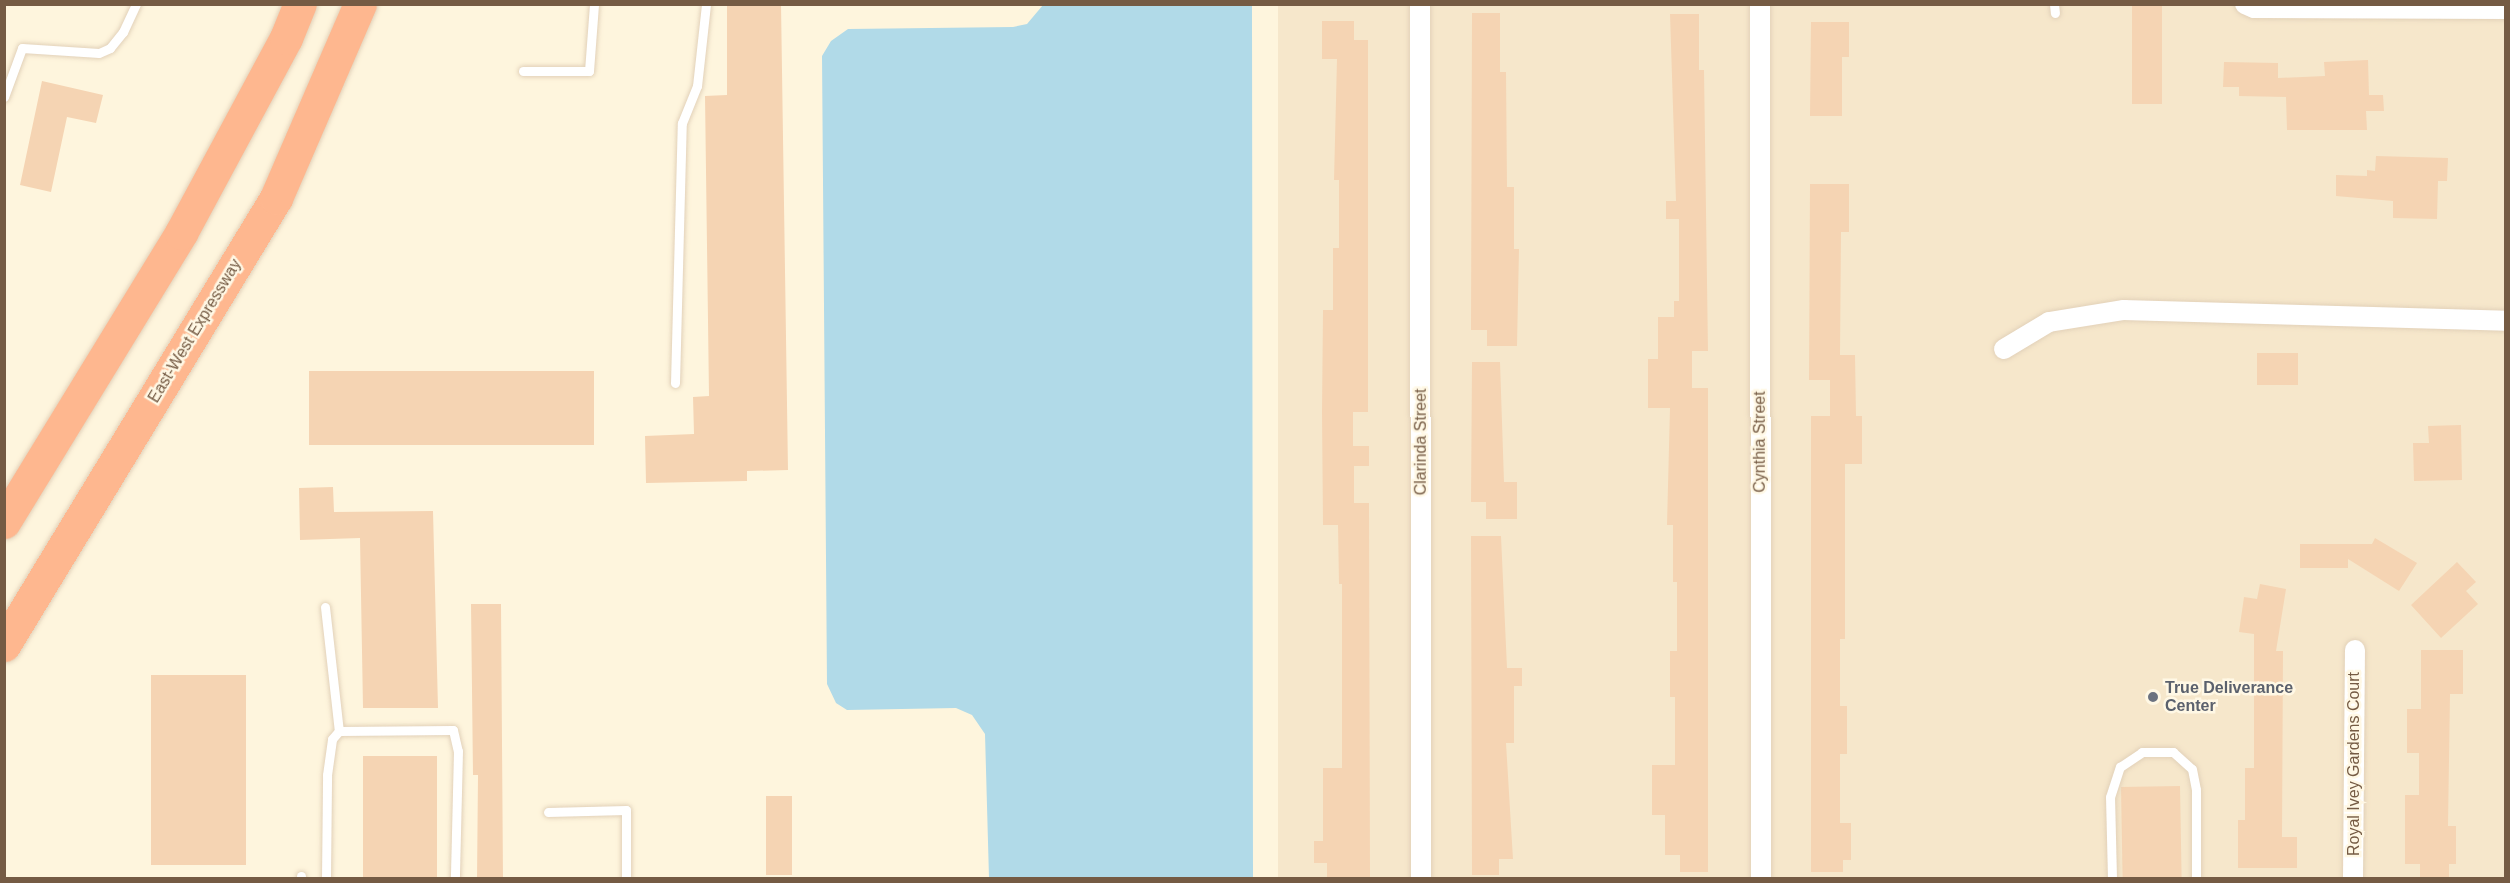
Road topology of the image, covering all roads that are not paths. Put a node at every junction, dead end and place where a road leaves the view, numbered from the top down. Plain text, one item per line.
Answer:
1 (136, 4) edge
2 (300, 4) edge
3 (360, 4) edge
4 (594, 4) edge
5 (706, 4) edge
6 (1420, 4) edge
7 (1760, 4) edge
8 (2245, 4) edge
9 (2505, 9) edge
10 (523, 71) dead end
11 (5, 100) edge
12 (2505, 321) edge
13 (2004, 349) dead end
14 (675, 383) dead end
15 (4, 522) edge
16 (325, 607) dead end
17 (4, 645) edge
18 (2355, 650) dead end
19 (339, 731) junction
20 (548, 812) dead end
21 (326, 879) edge
22 (455, 879) edge
23 (626, 879) edge
24 (1421, 879) edge
25 (1761, 879) edge
26 (2112, 879) edge
27 (2196, 879) edge
28 (2353, 879) edge

1 - 11 lane
2 - 15 highway
3 - 17 highway, East-West Expressway
4 - 10 lane
5 - 14 lane
6 - 24 street, Clarinda Street
7 - 25 street, Cynthia Street
8 - 9 street
12 - 13 street
16 - 19 lane
18 - 28 street, Royal Ivey Gardens Court
19 - 21 lane
19 - 22 lane
20 - 23 lane
26 - 27 lane

